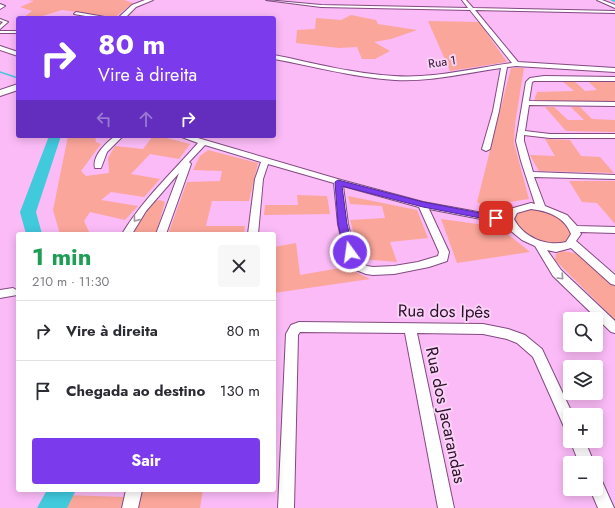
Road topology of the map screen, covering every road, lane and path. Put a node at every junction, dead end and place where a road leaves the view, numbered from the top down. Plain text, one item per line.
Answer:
1 (150, 0) edge
2 (268, 0) edge
3 (464, 0) edge
4 (599, 0) edge
5 (0, 5) edge
6 (615, 7) edge
7 (0, 8) edge
8 (471, 9) junction
9 (615, 12) edge
10 (76, 13) dead end
11 (93, 16) edge
12 (123, 16) edge
13 (0, 20) edge
14 (0, 28) edge
15 (0, 32) edge
16 (16, 32) edge
17 (7, 33) junction
18 (0, 36) edge
19 (0, 48) edge
20 (16, 53) edge
21 (276, 57) edge
22 (516, 64) junction
23 (504, 67) junction
24 (615, 70) edge
25 (615, 79) edge
26 (16, 87) edge
27 (0, 93) edge
28 (526, 103) junction
29 (615, 104) edge
30 (521, 133) junction
31 (615, 136) edge
32 (117, 138) edge
33 (190, 138) edge
34 (203, 142) junction
35 (486, 149) dead end
36 (189, 159) junction
37 (265, 161) junction
38 (98, 166) dead end
39 (530, 174) junction
40 (615, 177) edge
41 (338, 182) junction
42 (152, 198) junction
43 (172, 201) junction
44 (423, 205) junction
45 (541, 207) junction
46 (509, 221) junction
47 (575, 229) junction
48 (615, 230) edge
49 (128, 232) edge
50 (162, 232) edge
51 (254, 232) edge
52 (572, 243) junction
53 (539, 245) junction
54 (615, 281) edge
55 (13, 292) dead end
56 (0, 294) edge
57 (615, 328) edge
58 (410, 329) junction
59 (563, 408) edge
60 (134, 492) edge
61 (601, 496) edge
62 (130, 508) edge
63 (286, 508) edge
64 (446, 508) edge
65 (606, 508) edge

1 - 12 street
2 - 8 street
3 - 8 street
4 - 6 street
5 - 7 street
8 - 9 street
8 - 22 street
10 - 11 street
13 - 14 street
15 - 17 street
16 - 17 street
17 - 18 street
19 - 20 street
21 - 23 street, Rua 1
22 - 23 street, Rua 1
22 - 24 street, Rua 1
23 - 35 street
25 - 28 street
26 - 27 street
28 - 29 street
28 - 30 street
30 - 31 street
30 - 39 street
32 - 38 street
33 - 34 street
34 - 36 street
34 - 37 street
36 - 42 street
36 - 43 street
37 - 41 street
37 - 51 street
39 - 40 street
39 - 45 street
41 - 44 street
41 - 44 street
42 - 43 street
42 -> 49 street
43 - 50 street
44 - 46 street
45 - 46 street
45 - 47 street
46 - 53 street
47 - 48 street
47 - 52 street
52 - 53 street
52 - 54 street
53 -> 57 street
55 - 56 street
58 - 59 street, Rua dos Ipês
58 - 63 street, Rua dos Ipês
58 - 64 street, Rua dos Jacarandas
60 - 62 street
61 - 65 street

